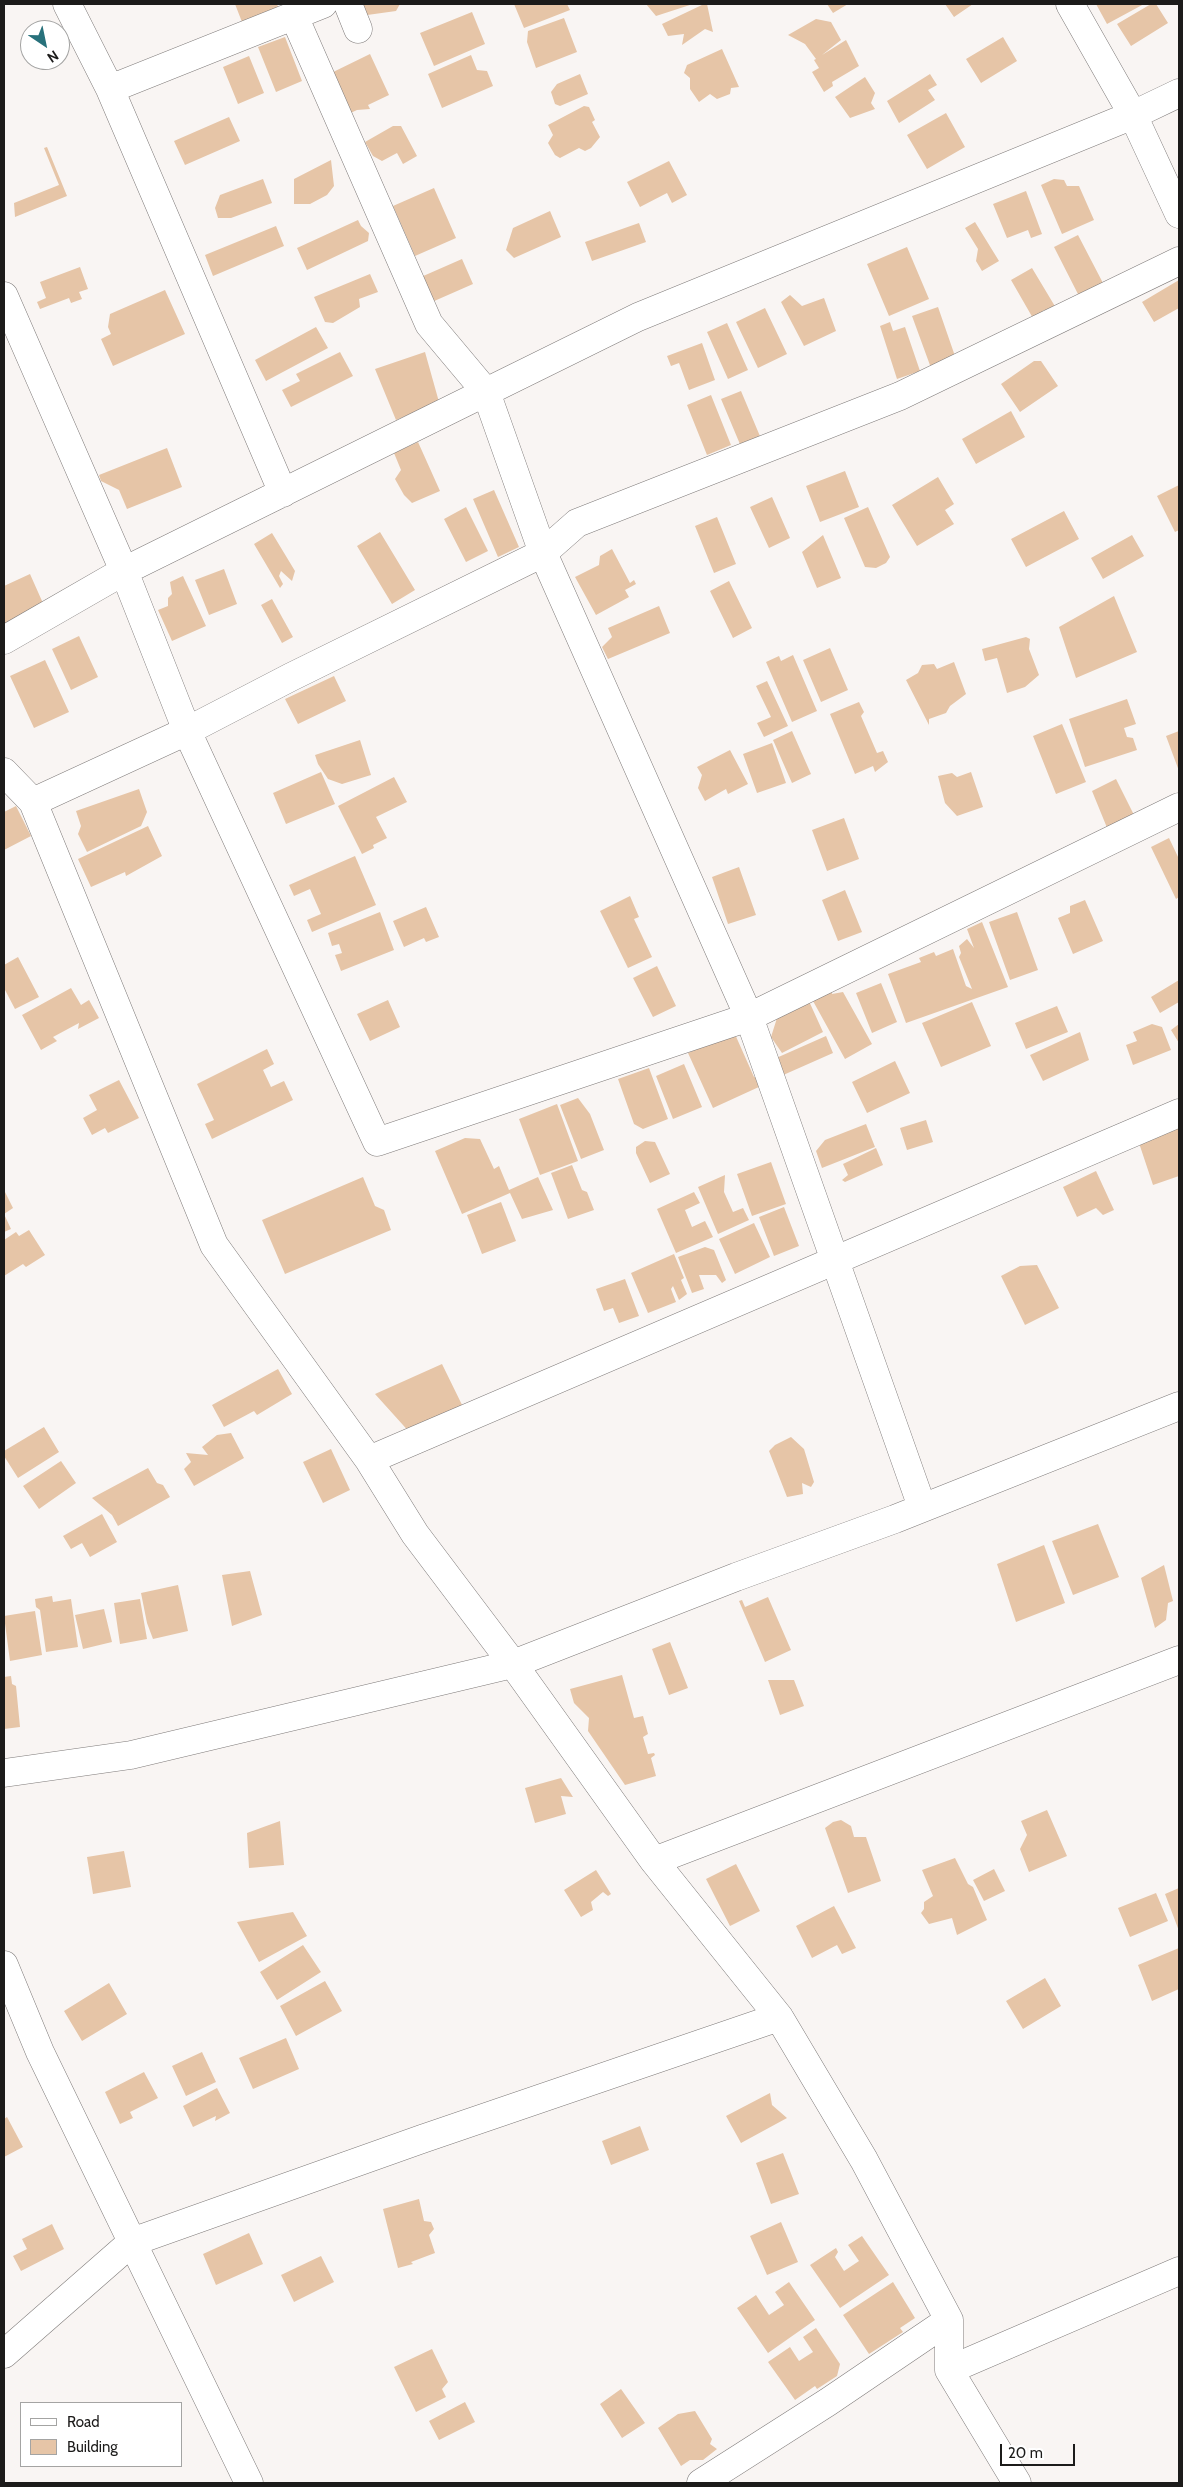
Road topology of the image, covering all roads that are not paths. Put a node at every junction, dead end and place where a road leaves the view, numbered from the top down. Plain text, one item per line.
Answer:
1 (67, 4) edge
2 (323, 4) edge
3 (348, 4) edge
4 (1070, 4) edge
5 (294, 16) junction
6 (358, 29) dead end
7 (110, 88) junction
8 (1179, 93) edge
9 (1133, 115) junction
10 (1179, 214) edge
11 (1179, 261) edge
12 (4, 296) edge
13 (486, 392) junction
14 (283, 492) junction
15 (543, 553) junction
16 (124, 571) junction
17 (4, 640) edge
18 (187, 731) junction
19 (4, 772) edge
20 (33, 802) junction
21 (1179, 807) edge
22 (749, 1017) junction
23 (1179, 1113) edge
24 (837, 1261) junction
25 (1179, 1406) edge
26 (369, 1460) junction
27 (922, 1507) junction
28 (1179, 1660) edge
29 (513, 1664) junction
30 (4, 1774) edge
31 (654, 1861) junction
32 (4, 1965) edge
33 (779, 2018) junction
34 (132, 2242) junction
35 (1179, 2271) edge
36 (949, 2320) junction
37 (4, 2354) edge
38 (949, 2370) junction
39 (249, 2483) edge
40 (701, 2483) edge
41 (1017, 2483) edge

1 - 7 street
2 - 5 street
3 - 6 street
4 - 9 street
5 - 7 street
5 - 13 street
7 - 14 street
8 - 9 street
9 - 10 street
9 - 13 street
11 - 15 street
12 - 16 street
13 - 14 street
13 - 15 street
14 - 16 street
15 - 18 street
15 - 22 street
16 - 17 street
16 - 18 street
18 - 20 street
18 - 22 street
19 - 20 street
20 - 26 street
21 - 22 street
22 - 24 street
23 - 24 street
24 - 26 street
24 - 27 street
25 - 27 street
26 - 29 street
27 - 29 street
28 - 31 street
29 - 30 street
29 - 31 street
31 - 33 street
32 - 34 street
33 - 34 street
33 - 36 street
34 - 37 street
34 - 39 street
35 - 38 street
36 - 38 street
36 - 40 street
38 - 41 street

